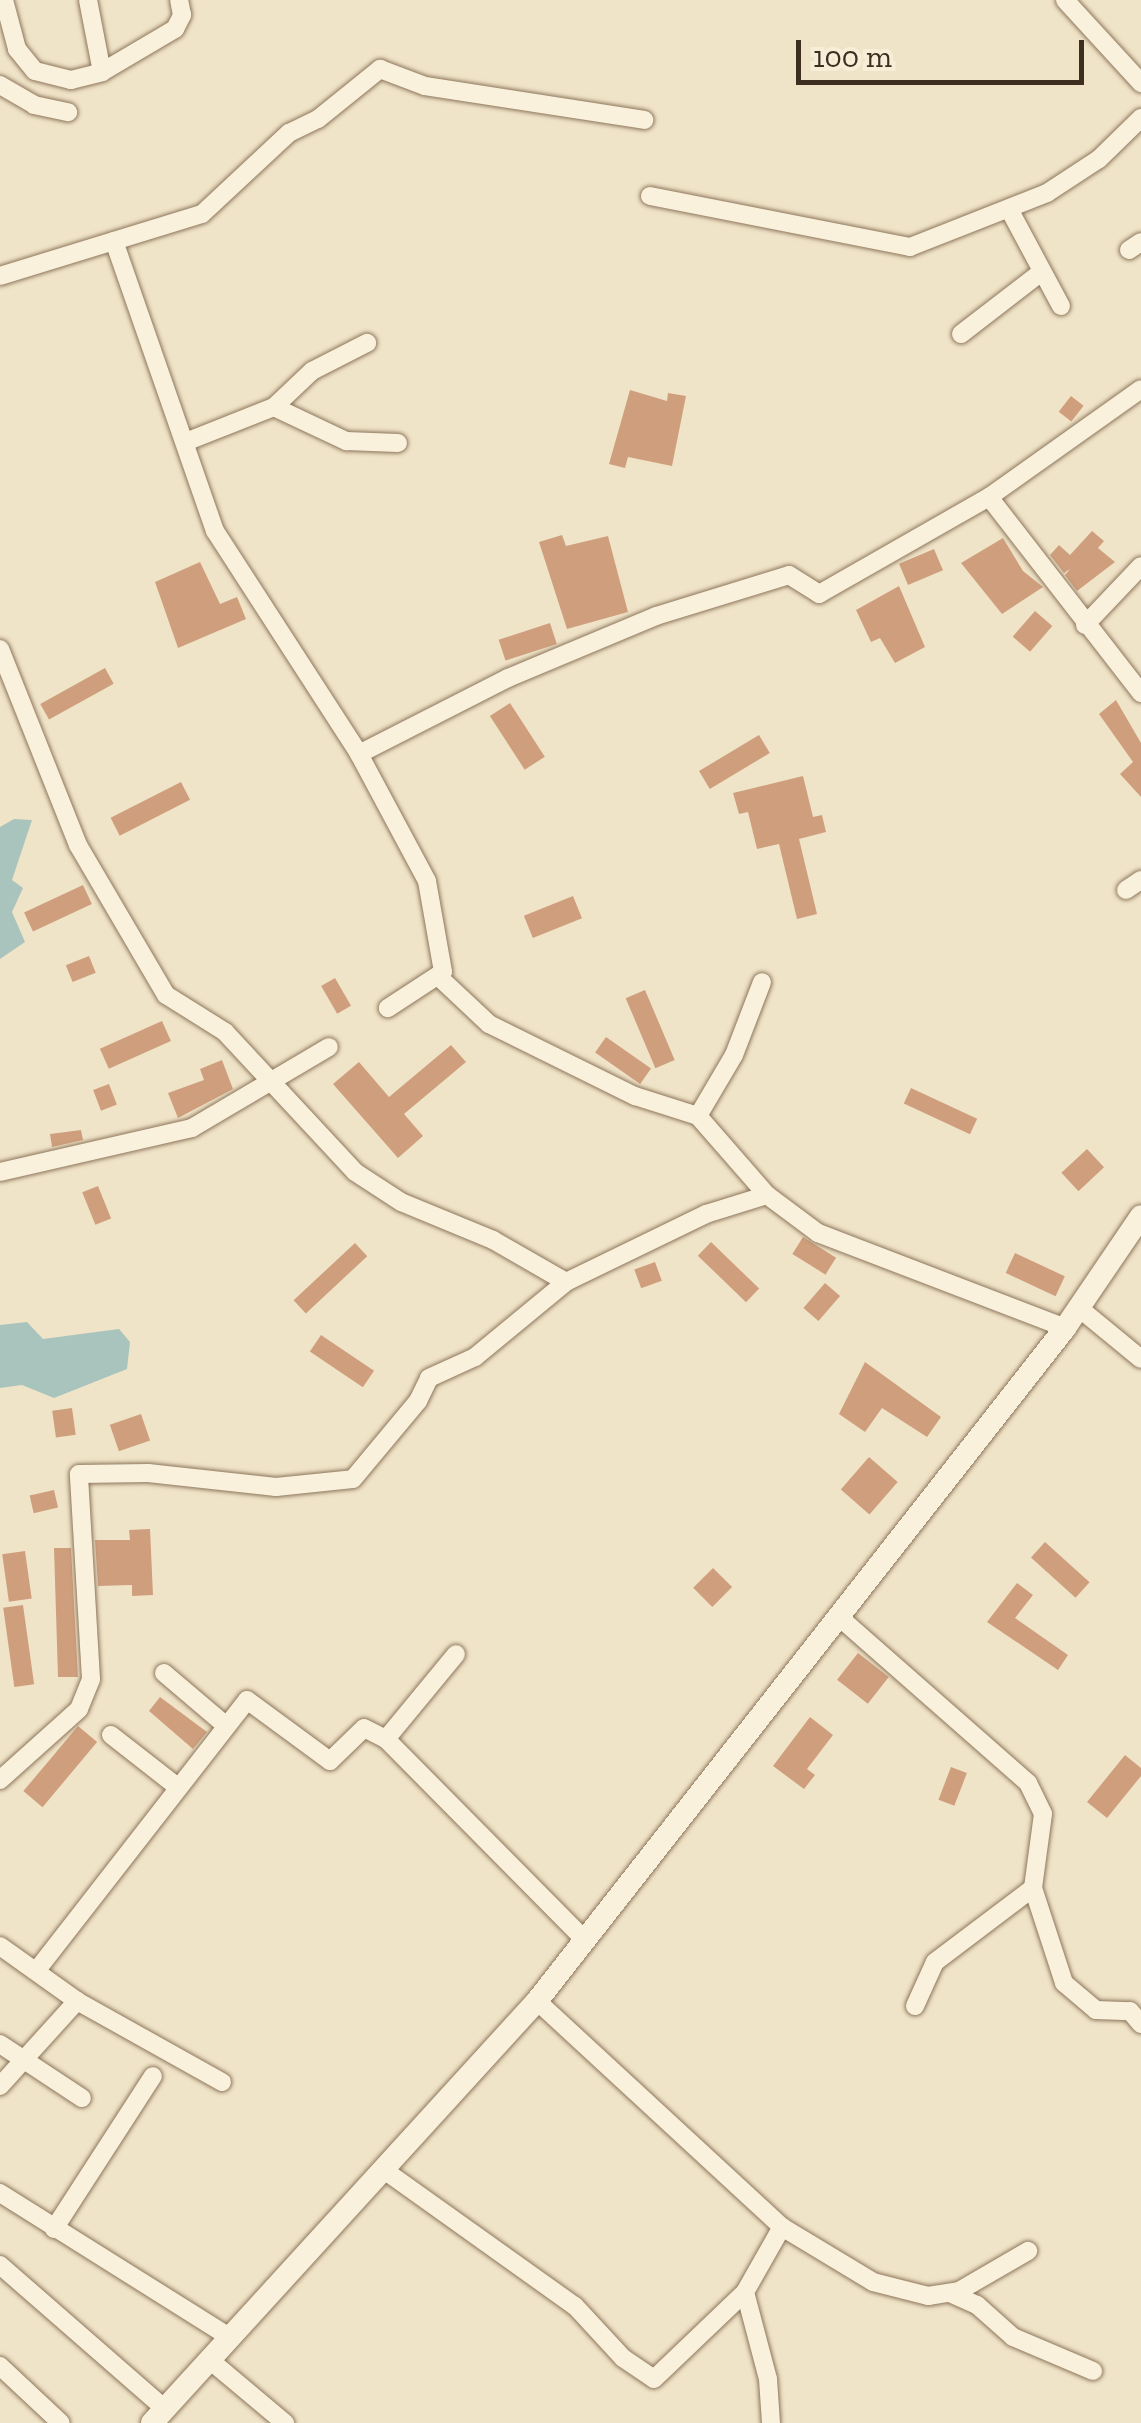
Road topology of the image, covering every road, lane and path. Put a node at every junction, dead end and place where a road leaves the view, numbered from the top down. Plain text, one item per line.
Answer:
1 (4, 0) edge
2 (88, 0) edge
3 (179, 0) edge
4 (1065, 0) edge
5 (102, 72) junction
6 (1141, 83) edge
7 (0, 85) edge
8 (68, 112) dead end
9 (1141, 118) edge
10 (644, 120) dead end
11 (650, 196) dead end
12 (1010, 209) junction
13 (114, 240) junction
14 (1040, 274) junction
15 (0, 276) edge
16 (1061, 306) dead end
17 (961, 334) dead end
18 (368, 344) dead end
19 (1141, 389) edge
20 (274, 406) junction
21 (188, 441) junction
22 (398, 443) dead end
23 (989, 497) junction
24 (1141, 566) edge
25 (1085, 625) junction
26 (0, 649) edge
27 (1141, 692) edge
28 (359, 754) junction
29 (440, 978) junction
30 (762, 982) dead end
31 (388, 1008) dead end
32 (330, 1048) dead end
33 (266, 1081) junction
34 (698, 1116) junction
35 (0, 1172) edge
36 (767, 1195) junction
37 (1141, 1216) edge
38 (566, 1282) junction
39 (1079, 1308) junction
40 (1065, 1328) junction
41 (1141, 1359) edge
42 (838, 1616) junction
43 (456, 1654) dead end
44 (164, 1673) dead end
45 (224, 1724) junction
46 (111, 1734) dead end
47 (386, 1739) junction
48 (0, 1780) edge
49 (175, 1785) junction
50 (1033, 1888) junction
51 (586, 1940) junction
52 (0, 1946) edge
53 (36, 1970) junction
54 (77, 2001) junction
55 (536, 2001) junction
56 (915, 2006) dead end
57 (1141, 2024) edge
58 (0, 2044) edge
59 (23, 2060) junction
60 (153, 2076) dead end
61 (222, 2082) dead end
62 (0, 2086) edge
63 (82, 2098) dead end
64 (384, 2170) junction
65 (0, 2193) edge
66 (782, 2226) junction
67 (54, 2229) junction
68 (1028, 2251) dead end
69 (0, 2265) edge
70 (744, 2292) junction
71 (950, 2292) junction
72 (230, 2337) junction
73 (211, 2362) junction
74 (0, 2366) edge
75 (1093, 2370) dead end
76 (158, 2416) edge
77 (60, 2423) edge
78 (285, 2423) edge
79 (771, 2423) edge

1 - 5 street
2 - 5 street
3 - 5 street
4 - 6 street
7 - 8 street
9 - 12 street
10 - 13 street
11 - 12 street
12 - 14 street
13 - 15 street
13 - 21 street
14 - 16 street
14 - 17 street
18 - 20 street
19 - 23 street
20 - 21 street
20 - 22 street
21 - 28 street
23 - 25 street
23 - 28 street
24 - 25 street
25 - 27 street
26 - 33 street
28 - 29 street
29 - 31 street
29 - 34 street
30 - 34 street
32 - 33 street
33 - 35 street
33 - 38 street
34 - 36 street
36 - 38 street
36 - 40 street
37 - 39 street
38 - 48 street
39 - 40 street
39 - 41 street
40 - 42 street
42 - 50 street
42 - 51 street
43 - 47 street
44 - 45 street
45 - 47 street
45 - 49 street
46 - 49 street
47 - 51 street
49 - 53 street
50 - 56 street
50 - 57 street
51 - 55 street
52 - 53 street
53 - 54 street
54 - 59 street
54 - 61 street
55 - 64 street
55 - 66 street
58 - 59 street
59 - 62 street
59 - 63 street
60 - 67 street
64 - 70 street
64 - 72 street
65 - 67 street
66 - 70 street
66 - 71 street
67 - 72 street
68 - 71 street
69 - 76 street
70 - 79 street
71 - 75 street
72 - 73 street
73 - 76 street
73 - 78 street
74 - 77 street

